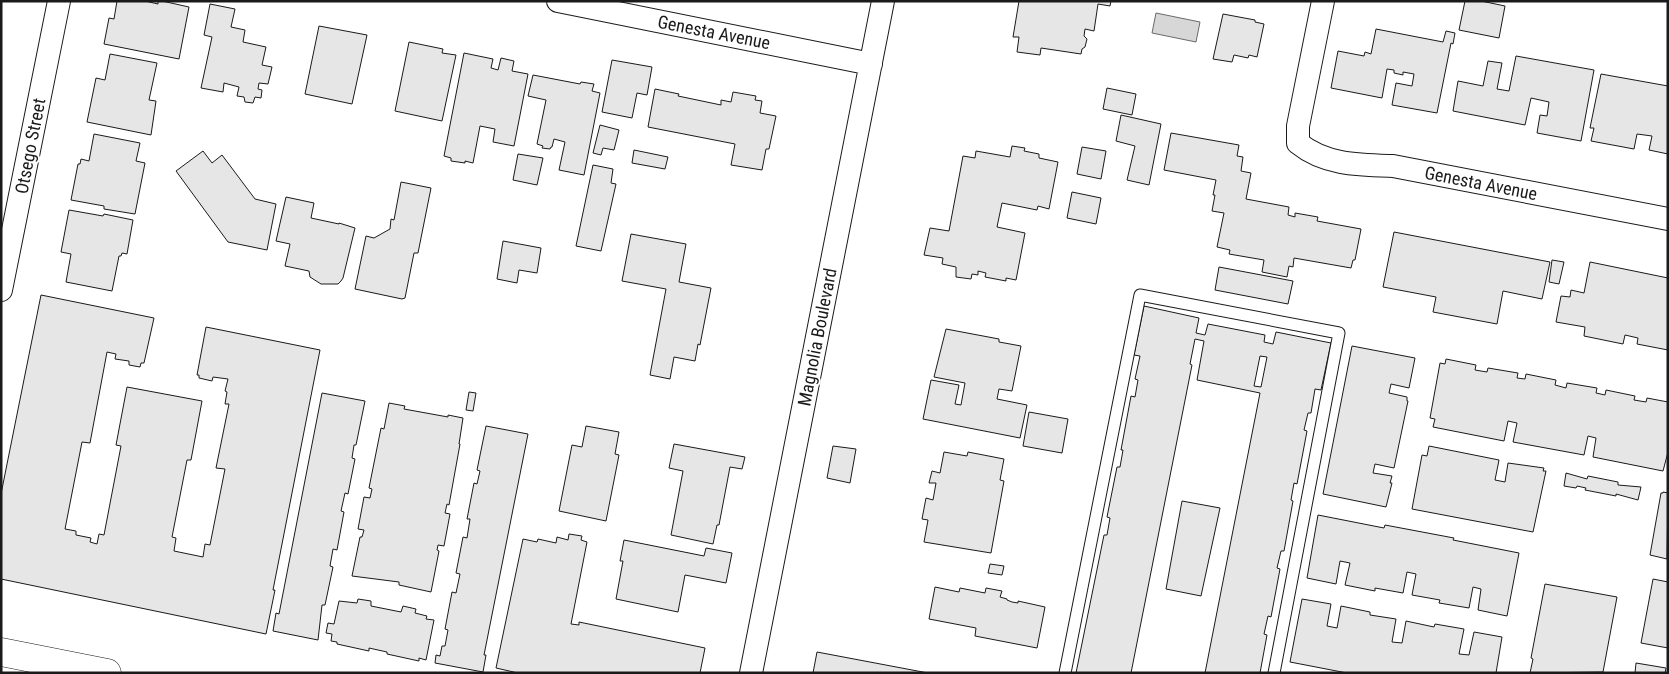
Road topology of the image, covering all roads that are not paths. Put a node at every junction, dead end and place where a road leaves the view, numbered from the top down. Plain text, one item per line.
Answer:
1 (59, 1) edge
2 (558, 1) edge
3 (883, 1) edge
4 (1323, 1) edge
5 (870, 64) junction
6 (1668, 219) edge
7 (1, 290) edge
8 (1, 652) edge
9 (107, 673) edge
10 (751, 673) edge
11 (1065, 673) edge
12 (1274, 673) edge

1 - 7 street, Otsego Street
2 - 5 street, Genesta Avenue
3 - 5 street, Magnolia Boulevard
4 - 6 street, Genesta Avenue
5 - 10 street, Magnolia Boulevard
8 - 9 main road
11 - 12 lane

